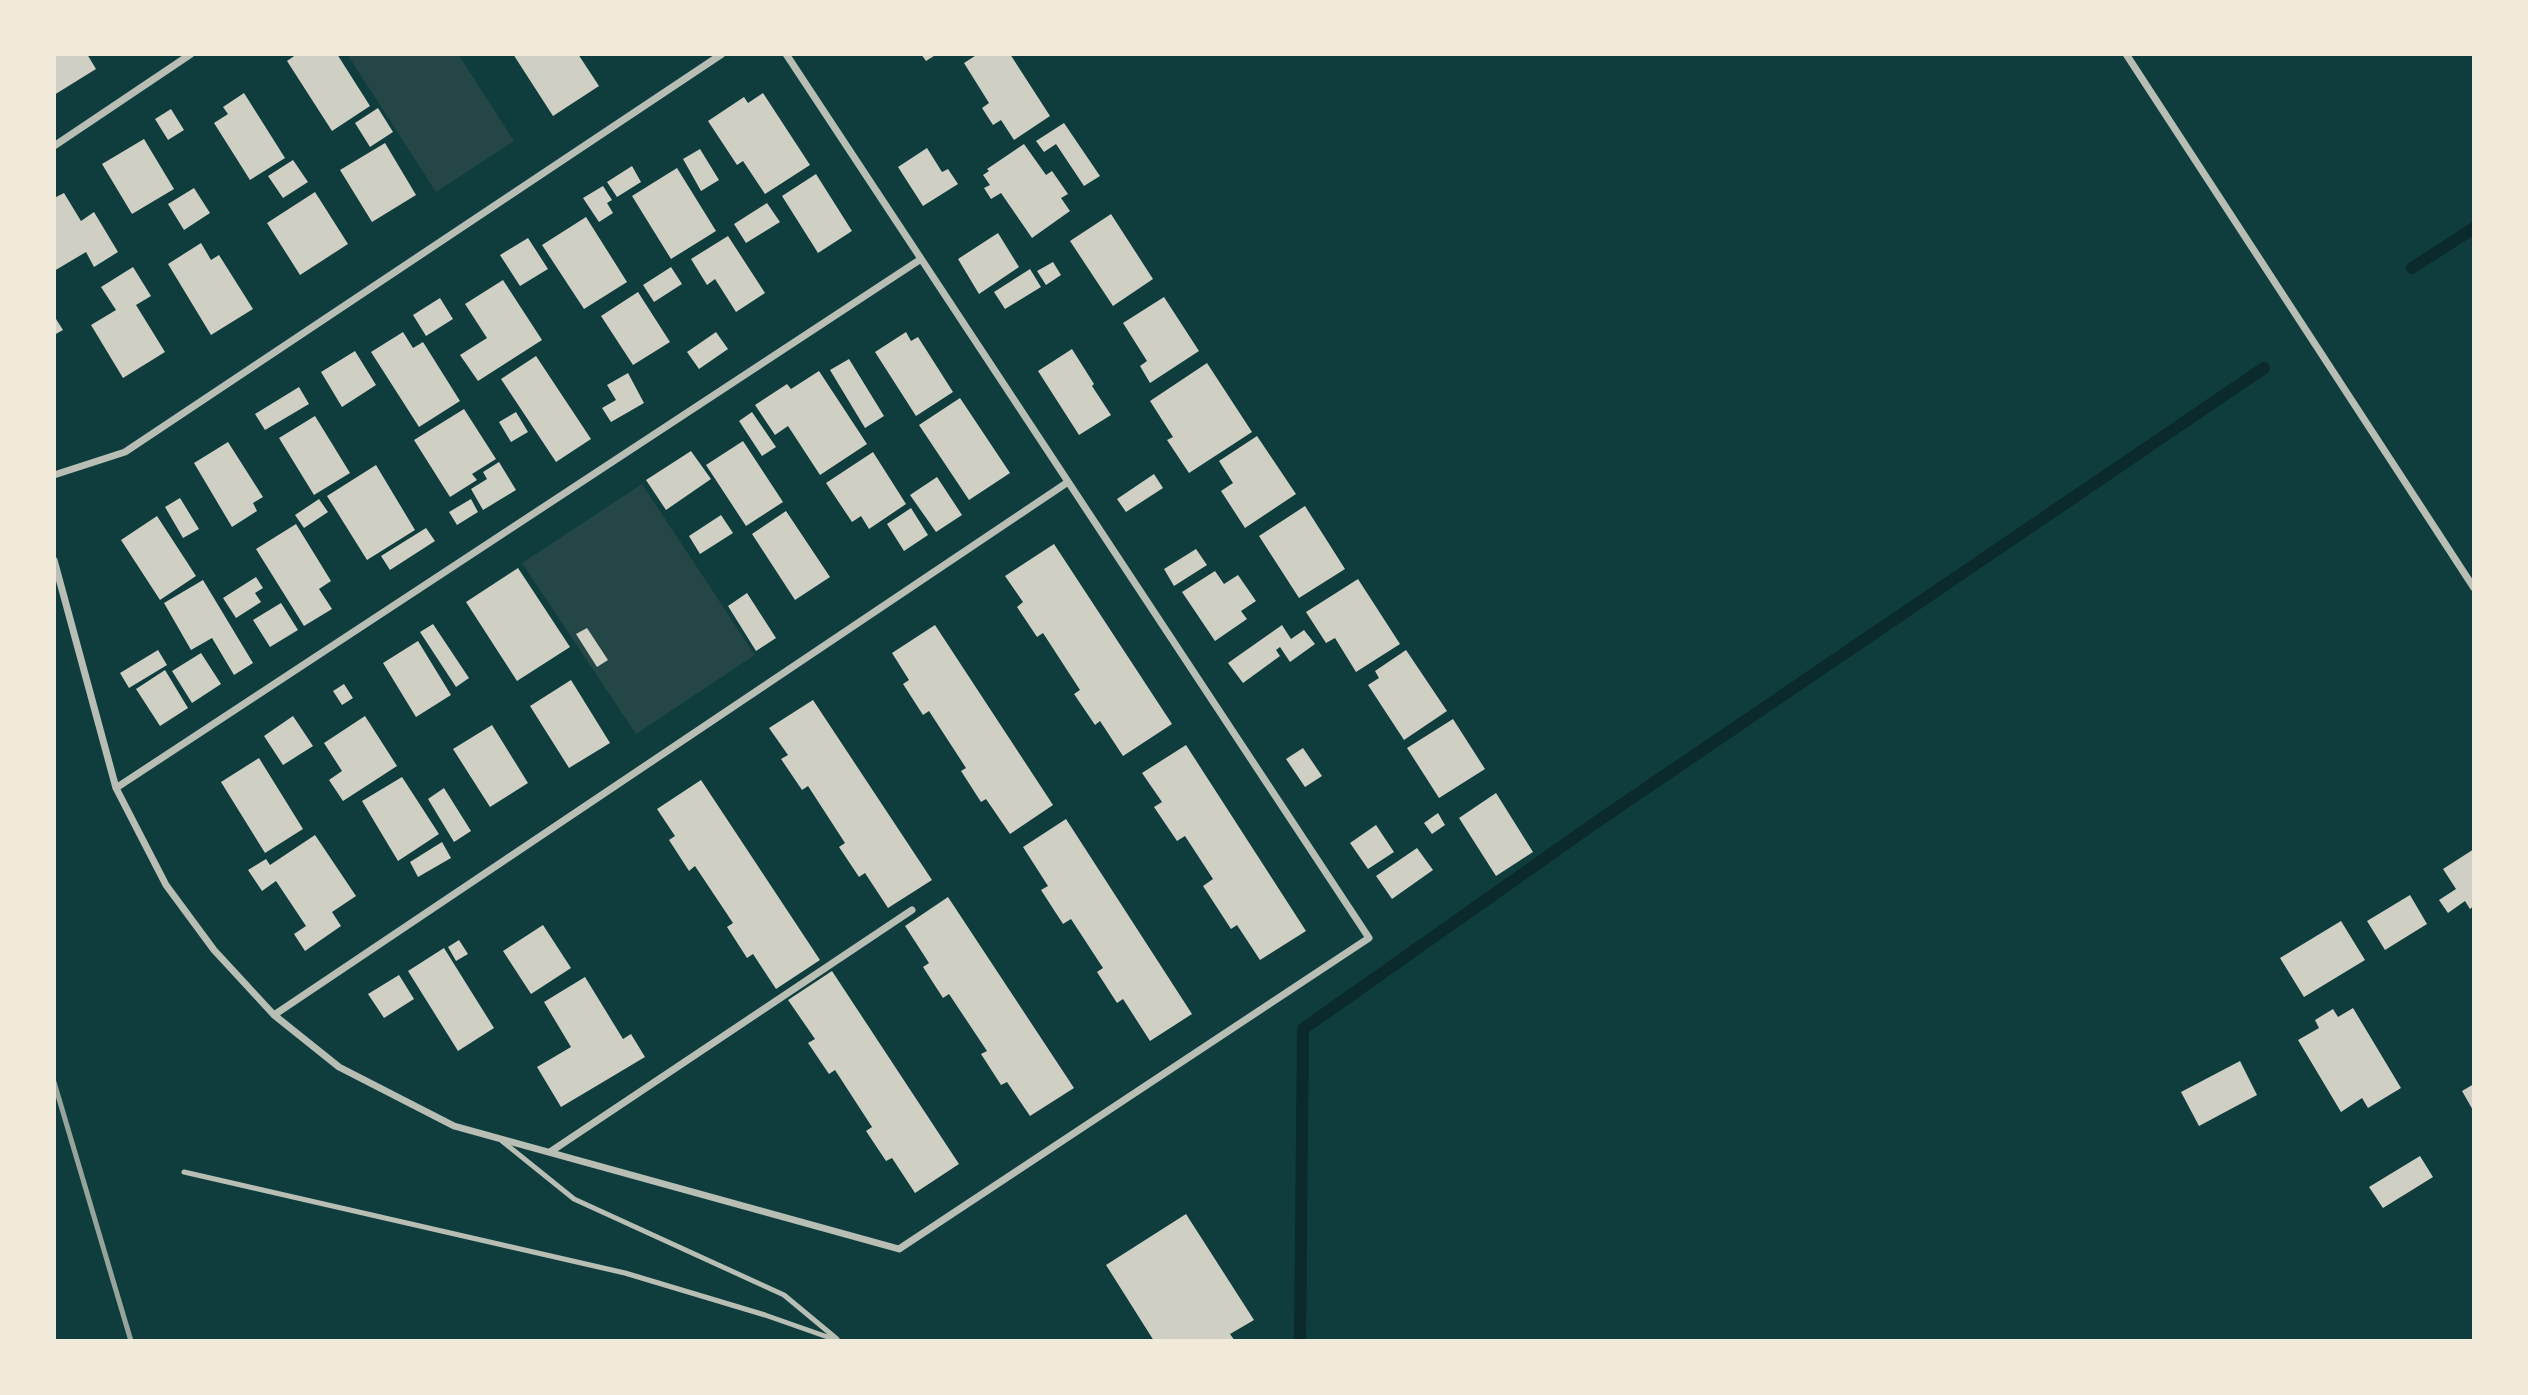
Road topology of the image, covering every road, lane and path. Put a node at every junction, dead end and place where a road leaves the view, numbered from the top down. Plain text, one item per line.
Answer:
1 (191, 54) edge
2 (722, 54) edge
3 (786, 54) edge
4 (2126, 54) edge
5 (54, 145) edge
6 (921, 259) junction
7 (54, 475) edge
8 (1068, 482) junction
9 (54, 561) edge
10 (2474, 588) edge
11 (116, 788) junction
12 (912, 910) dead end
13 (274, 1015) junction
14 (500, 1139) junction
15 (550, 1152) junction
16 (184, 1172) dead end
17 (839, 1341) edge

1 - 5 street
2 - 7 street
3 - 6 street
4 - 10 street
6 - 8 street
6 - 11 street
8 - 13 street
8 - 15 street
9 - 11 street
11 - 13 street
12 - 15 street
13 - 14 street
14 - 15 street
14 - 17 lane
16 - 17 lane

